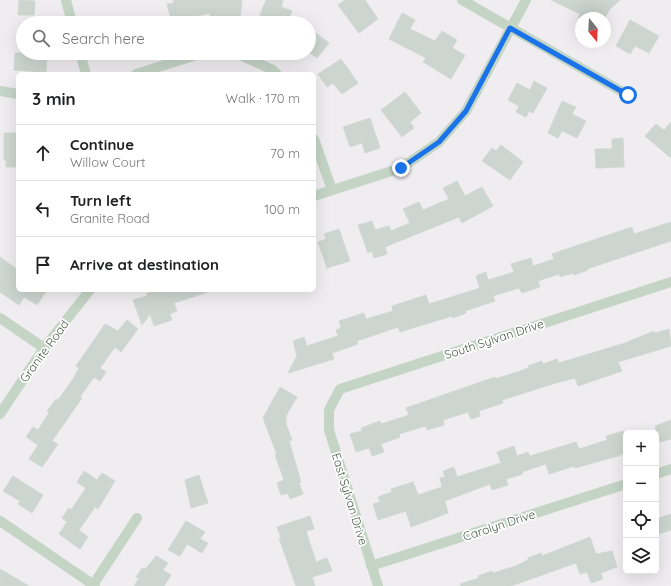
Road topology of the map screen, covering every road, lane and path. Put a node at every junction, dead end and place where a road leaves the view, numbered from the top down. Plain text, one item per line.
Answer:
1 (66, 0) edge
2 (462, 0) edge
3 (526, 0) edge
4 (70, 16) edge
5 (510, 28) junction
6 (82, 60) edge
7 (183, 60) edge
8 (252, 60) edge
9 (85, 72) edge
10 (143, 72) edge
11 (275, 72) edge
12 (0, 91) edge
13 (16, 94) edge
14 (628, 95) dead end
15 (316, 145) edge
16 (332, 190) junction
17 (316, 195) edge
18 (671, 282) edge
19 (88, 292) edge
20 (0, 318) edge
21 (44, 348) junction
22 (329, 410) joint
23 (0, 414) edge
24 (671, 469) edge
25 (659, 473) edge
26 (623, 485) edge
27 (137, 518) dead end
28 (0, 521) edge
29 (371, 566) junction
30 (94, 585) edge
31 (378, 586) edge

1 - 4 street
2 - 5 street
3 - 5 street
5 - 14 street
5 - 16 street
6 - 9 street
7 - 10 street
8 - 11 street
12 - 13 street
15 - 16 street
16 - 17 street
18 - 22 street, South Sylvan Drive
19 - 21 street, Granite Road
20 - 21 street
21 - 23 street, Granite Road
22 - 29 street, East Sylvan Drive
24 - 25 street
26 - 29 street, Carolyn Drive
27 - 30 street
28 - 30 street
29 - 31 street, East Sylvan Drive

